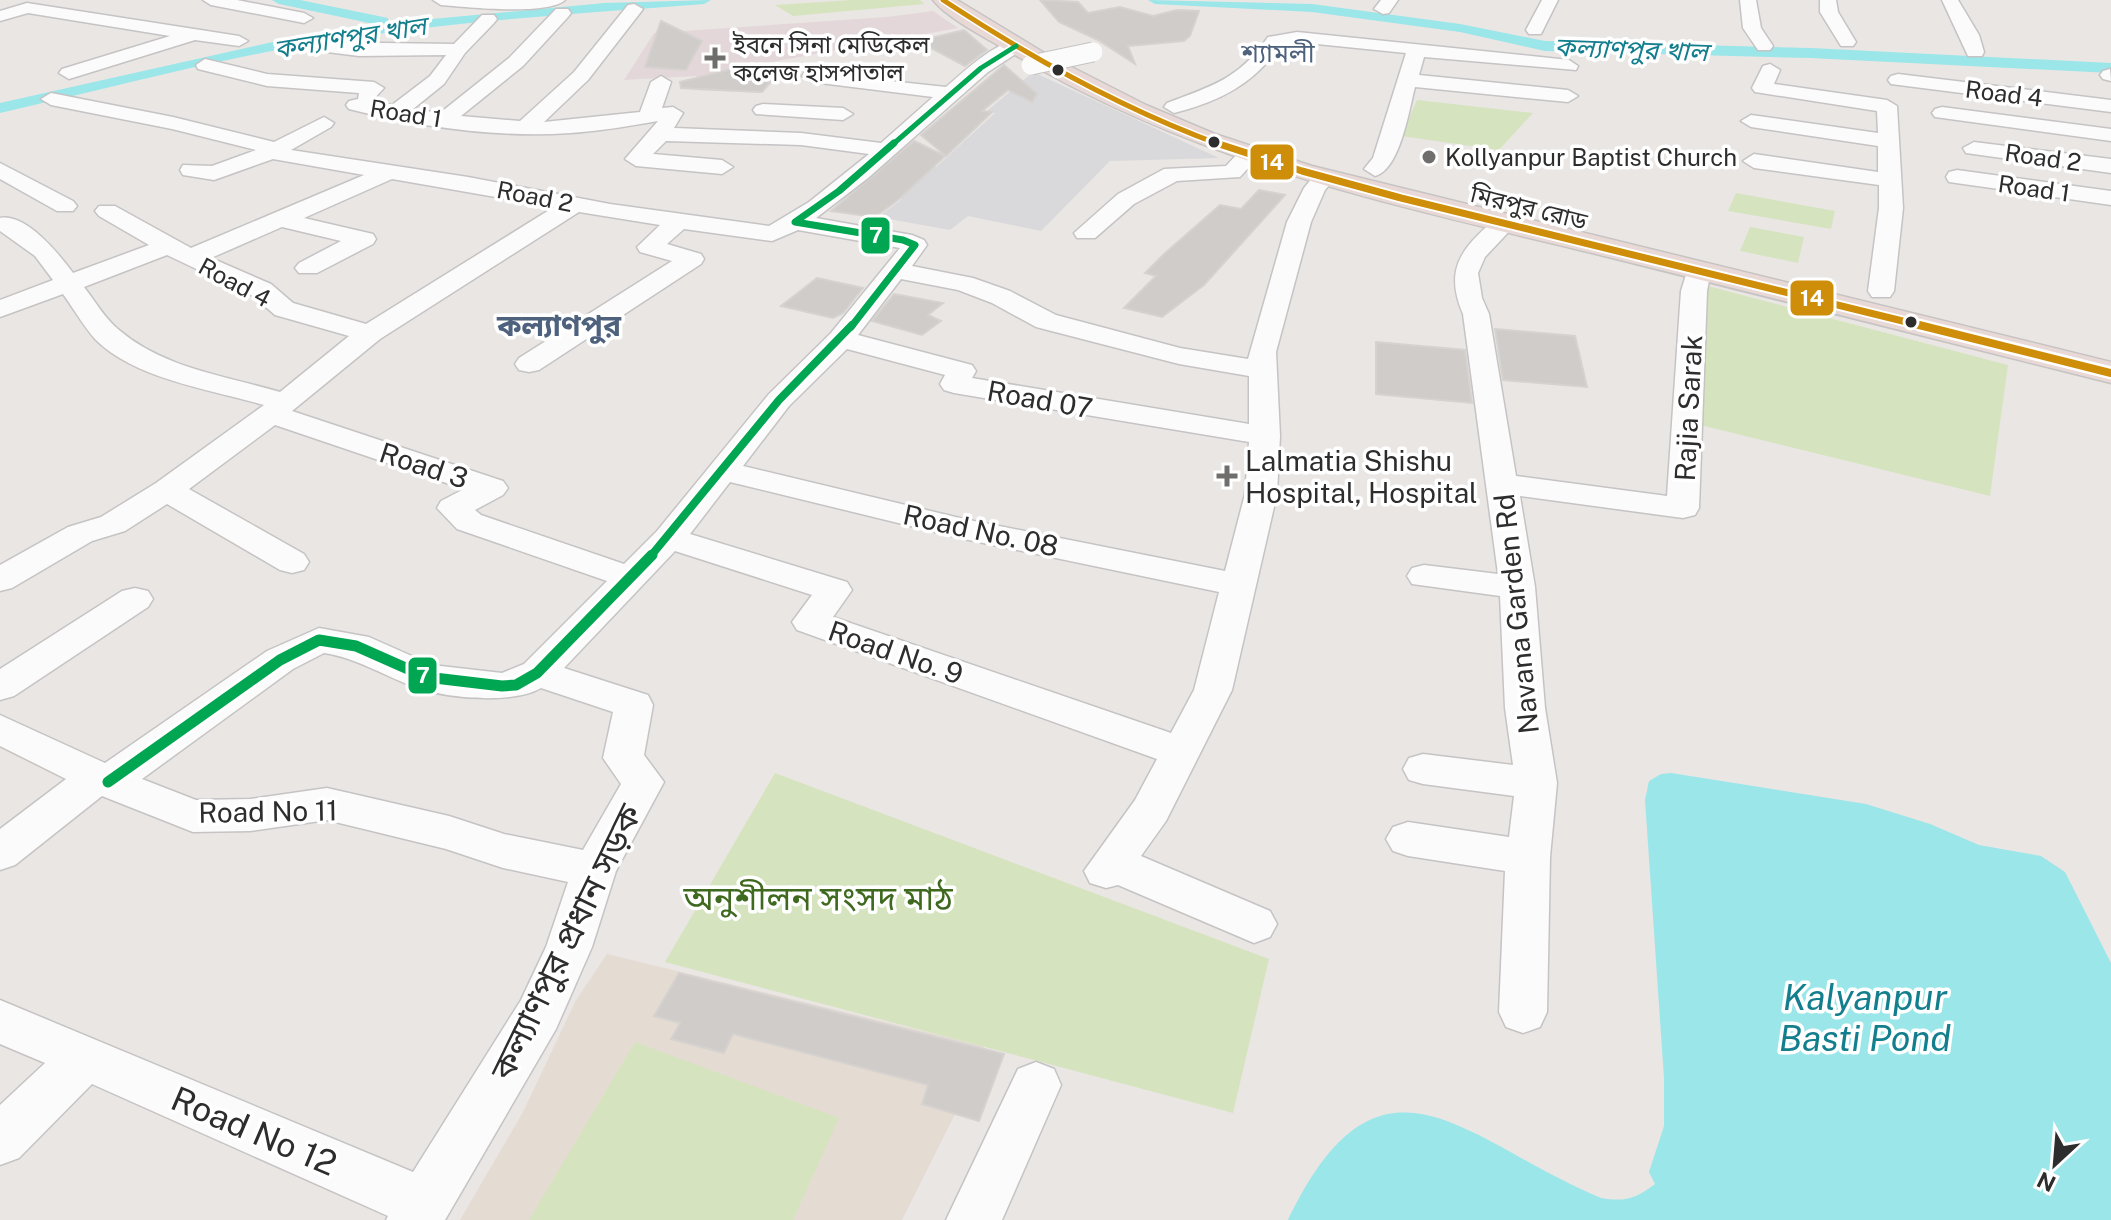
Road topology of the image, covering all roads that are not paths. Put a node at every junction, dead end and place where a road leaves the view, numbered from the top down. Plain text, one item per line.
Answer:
1 (56, 0) edge
2 (211, 0) edge
3 (441, 0) edge
4 (943, 0) edge
5 (971, 0) edge
6 (1550, 0) edge
7 (1748, 0) edge
8 (1828, 0) edge
9 (1950, 0) edge
10 (556, 3) edge
11 (0, 5) edge
12 (27, 8) junction
13 (634, 9) dead end
14 (0, 16) edge
15 (304, 18) dead end
16 (488, 19) dead end
17 (1535, 30) dead end
18 (194, 34) junction
19 (239, 41) dead end
20 (1847, 42) dead end
21 (317, 46) dead end
22 (1764, 46) dead end
23 (459, 49) junction
24 (1418, 51) junction
25 (1093, 52) dead end
26 (1975, 52) dead end
27 (1024, 56) junction
28 (205, 65) dead end
29 (1569, 66) dead end
30 (1770, 70) dead end
31 (69, 73) dead end
32 (812, 76) dead end
33 (1407, 80) junction
34 (1898, 80) dead end
35 (661, 82) dead end
36 (949, 93) junction
37 (1568, 96) dead end
38 (51, 99) dead end
39 (2111, 106) edge
40 (1174, 107) junction
41 (399, 110) junction
42 (763, 110) dead end
43 (816, 111) junction
44 (1942, 113) dead end
45 (843, 114) dead end
46 (445, 119) junction
47 (1751, 121) dead end
48 (654, 122) junction
49 (324, 123) dead end
50 (527, 126) junction
51 (2111, 135) edge
52 (801, 139) junction
53 (1889, 141) junction
54 (1974, 148) dead end
55 (885, 150) junction
56 (272, 152) junction
57 (1250, 154) junction
58 (1754, 161) dead end
59 (2111, 166) edge
60 (722, 167) dead end
61 (1375, 169) junction
62 (0, 170) edge
63 (191, 170) dead end
64 (388, 173) junction
65 (1325, 177) junction
66 (1957, 177) dead end
67 (1889, 180) junction
68 (2111, 198) edge
69 (576, 204) junction
70 (107, 211) dead end
71 (282, 220) junction
72 (679, 221) junction
73 (795, 222) junction
74 (1505, 223) junction
75 (3, 225) edge
76 (1086, 233) dead end
77 (180, 252) junction
78 (308, 268) dead end
79 (894, 270) junction
80 (1698, 270) junction
81 (68, 284) junction
82 (1881, 291) junction
83 (0, 309) edge
84 (370, 333) junction
85 (841, 339) junction
86 (2111, 348) edge
87 (529, 364) dead end
88 (1260, 369) junction
89 (2111, 373) edge
90 (278, 408) junction
91 (1265, 436) junction
92 (721, 470) junction
93 (1502, 484) junction
94 (167, 490) junction
95 (669, 538) junction
96 (292, 562) dead end
97 (1424, 576) dead end
98 (629, 577) junction
99 (0, 580) edge
100 (1241, 585) junction
101 (1517, 587) junction
102 (135, 599) dead end
103 (537, 673) junction
104 (0, 687) edge
105 (0, 729) edge
106 (1182, 752) junction
107 (1423, 769) dead end
108 (103, 780) junction
109 (1536, 783) junction
110 (1408, 839) dead end
111 (0, 853) edge
112 (1528, 857) junction
113 (594, 870) junction
114 (1254, 924) dead end
115 (1523, 1012) dead end
116 (0, 1021) edge
117 (84, 1059) junction
118 (1036, 1085) dead end
119 (0, 1140) edge
120 (419, 1212) edge
121 (974, 1220) edge

1 - 12 street
2 - 15 street
3 - 10 street
4 - 27 highway, মিরপুর রোড
5 - 40 highway, মিরপুর রোড
6 - 17 street
7 - 22 street
8 - 20 street
9 - 26 street
10 - 46 street
11 - 12 street
12 - 14 street
12 - 18 street
13 - 50 street
16 - 23 street
18 - 19 street
18 - 31 street
21 - 23 street
23 - 41 street
24 - 29 street
24 - 33 street
24 - 40 street
25 - 27 street, bridge
27 - 36 street
27 - 57 highway, মিরপুর রোড
28 - 41 street, Road 1
30 - 53 street
32 - 36 street
33 - 37 street
33 - 61 street
34 - 39 street, Road 4
35 - 48 street
36 - 55 street
38 - 56 street, Road 2
40 - 61 highway, মিরপুর রোড
41 - 46 street, Road 1
42 - 43 street
43 - 45 street
43 - 52 street
44 - 51 street
46 - 50 street, Road 1
47 - 53 street
48 - 50 street, Road 1
48 - 52 street, Road 1
48 - 60 street
49 - 56 street
52 - 55 street, Road 1
53 - 67 street
54 - 59 street, Road 2
55 - 73 street
56 - 63 street
56 - 64 street, Road 2
57 - 65 highway, মিরপুর রোড
57 - 76 street
58 - 67 street
61 - 82 highway, মিরপুর রোড
62 - 75 street
64 - 69 street, Road 2
64 - 71 street
65 - 74 highway, মিরপুর রোড
65 - 88 street
66 - 68 street, Road 1
67 - 82 street
69 - 72 street, Road 2
69 - 84 street
70 - 77 street, Road 4
71 - 77 street
71 - 78 street
72 - 73 street, Road 2
72 - 87 street
73 - 79 street
74 - 80 highway, মিরপুর রোড
74 - 93 street, Navana Garden Rd
75 - 81 street, Road 3
77 - 81 street
77 - 84 street, Road 4
79 - 85 street
79 - 88 street
80 - 89 highway, মিরপুর রোড
80 - 93 street, Rajia Sarak
81 - 83 street
81 - 90 street, Road 3
82 - 86 highway, মিরপুর রোড
84 - 90 street
85 - 91 street, Road 07
85 - 92 street
88 - 91 street
90 - 94 street
90 - 98 street, Road 3
91 - 100 street
92 - 95 street
92 - 100 street, Road No. 08
93 - 101 street, Navana Garden Rd
94 - 96 street
94 - 99 street
95 - 98 street
95 - 106 street, Road No. 9
97 - 101 street
98 - 103 street
100 - 106 street
101 - 109 street, Navana Garden Rd
102 - 104 street
103 - 108 street
103 - 113 street, কল্যাণপুর প্রধান সড়ক
105 - 108 street, Road No 11
106 - 114 street
107 - 109 street
108 - 111 street
108 - 113 street, Road No 11
109 - 112 street, Navana Garden Rd
110 - 112 street
112 - 115 street, Navana Garden Rd
113 - 120 street, কল্যাণপুর প্রধান সড়ক
116 - 117 street, Road No 12
117 - 119 street
117 - 120 street, Road No 12
118 - 121 street

